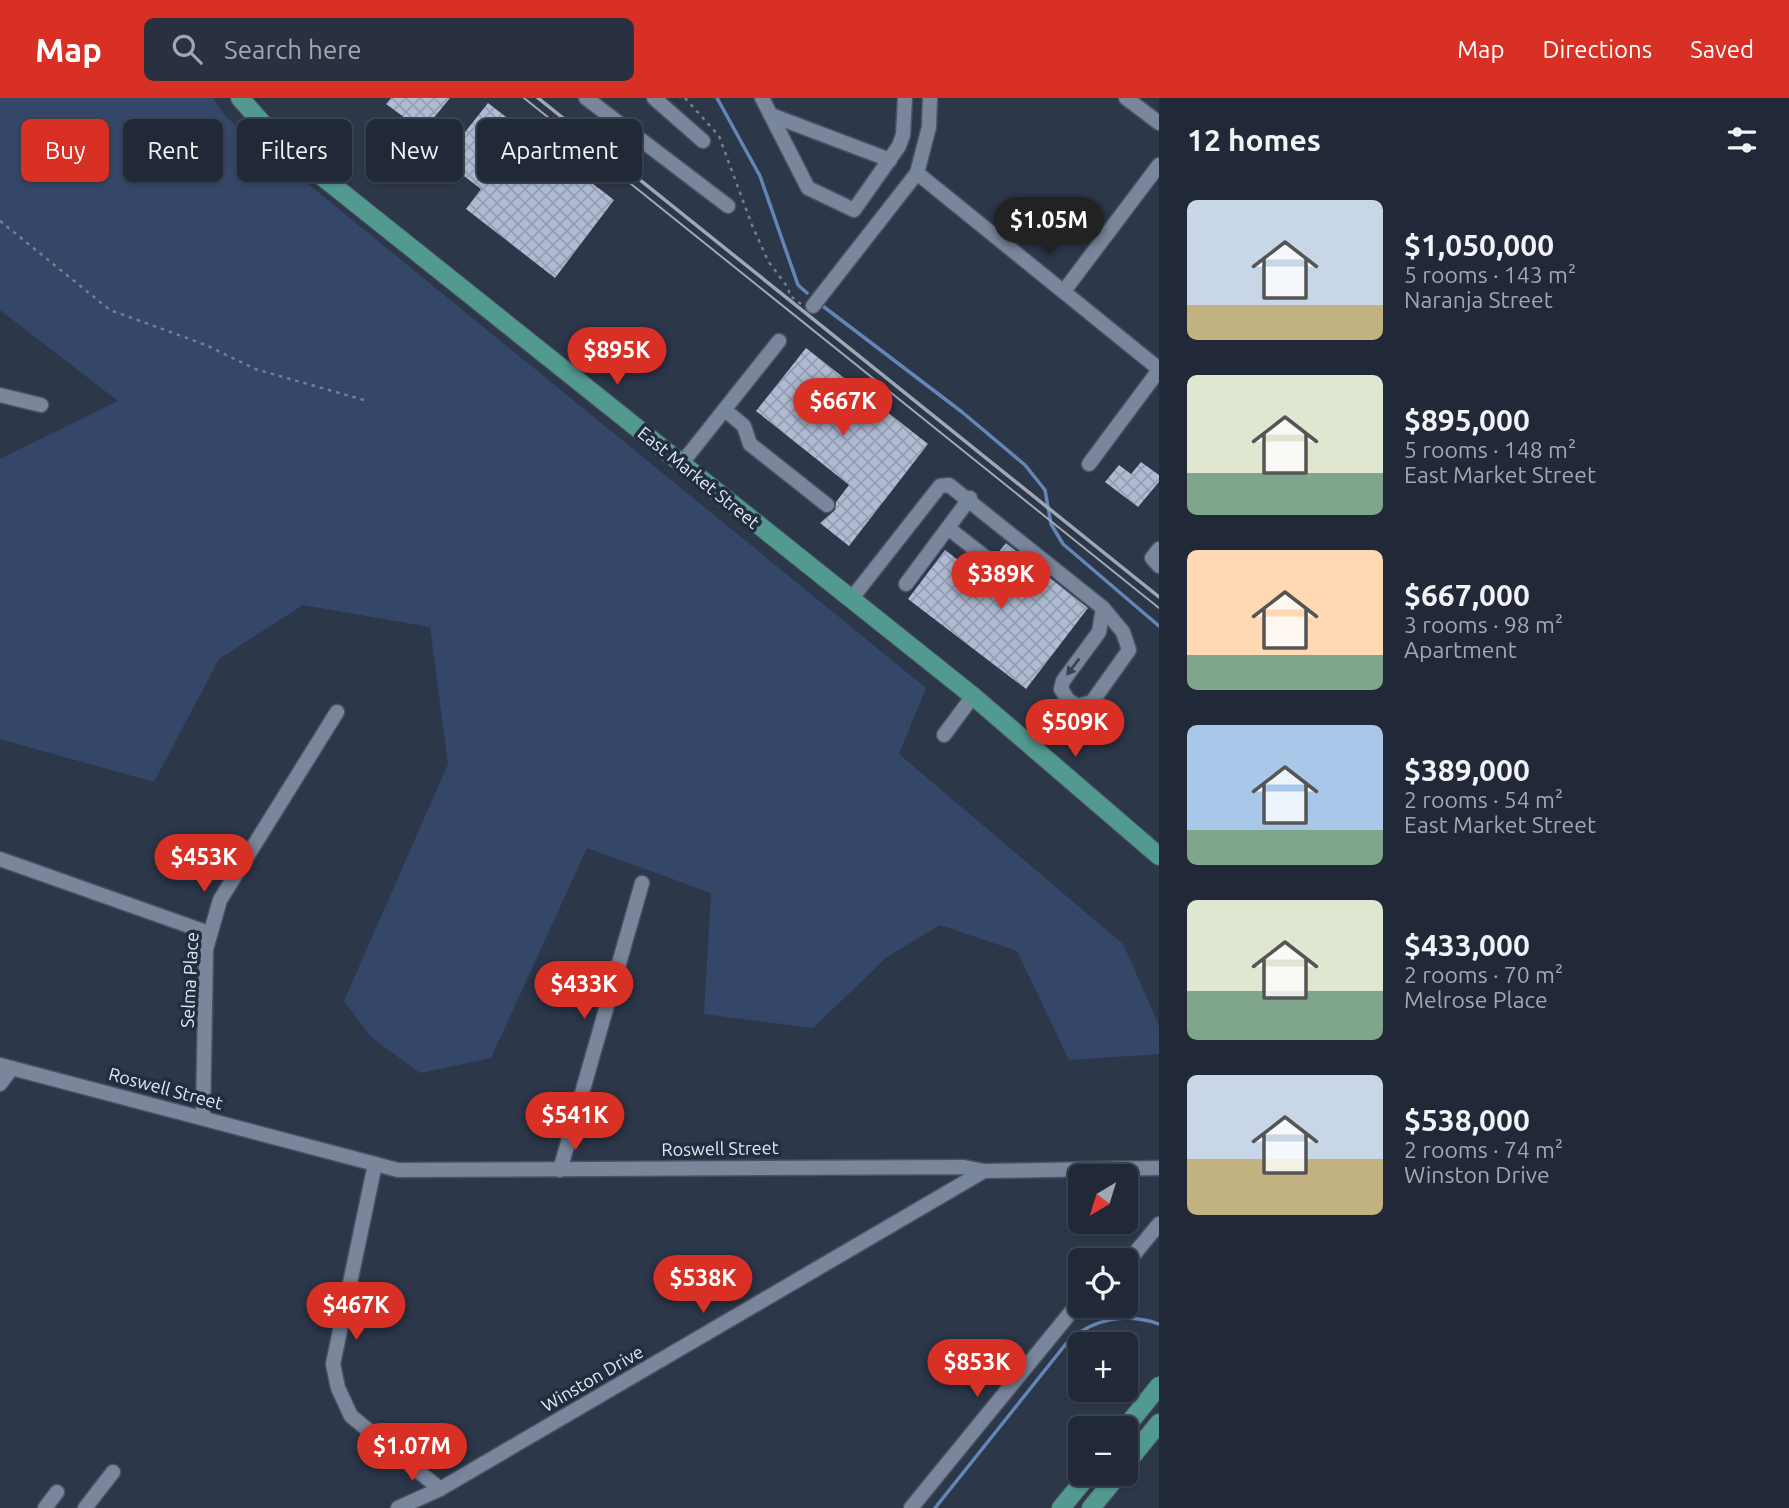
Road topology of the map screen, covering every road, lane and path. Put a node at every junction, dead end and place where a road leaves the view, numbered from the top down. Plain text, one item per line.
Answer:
1 (240, 98) edge
2 (654, 98) edge
3 (685, 98) edge
4 (762, 98) edge
5 (905, 98) edge
6 (930, 98) edge
7 (1126, 98) edge
8 (590, 99) edge
9 (771, 115) junction
10 (1159, 123) edge
11 (703, 141) dead end
12 (890, 160) junction
13 (1159, 165) edge
14 (917, 173) junction
15 (728, 206) dead end
16 (0, 221) edge
17 (1064, 291) junction
18 (808, 305) joint
19 (779, 341) dead end
20 (1158, 366) edge
21 (0, 395) edge
22 (364, 400) dead end
23 (41, 405) dead end
24 (725, 410) junction
25 (682, 463) junction
26 (1089, 464) dead end
27 (970, 498) junction
28 (827, 505) dead end
29 (948, 528) junction
30 (1159, 549) edge
31 (989, 560) dead end
32 (1159, 566) edge
33 (906, 584) dead end
34 (852, 598) junction
35 (1103, 608) junction
36 (973, 696) junction
37 (337, 712) dead end
38 (944, 735) dead end
39 (1157, 851) edge
40 (0, 859) edge
41 (642, 883) dead end
42 (209, 933) junction
43 (6, 1067) edge
44 (0, 1084) edge
45 (203, 1118) junction
46 (375, 1164) junction
47 (560, 1170) junction
48 (1156, 1170) edge
49 (984, 1171) junction
50 (1159, 1224) edge
51 (1138, 1249) edge
52 (1068, 1316) edge
53 (1159, 1386) edge
54 (1135, 1416) edge
55 (1159, 1423) edge
56 (1138, 1449) edge
57 (113, 1472) dead end
58 (1079, 1486) edge
59 (1109, 1486) edge
60 (440, 1489) junction
61 (57, 1492) dead end
62 (45, 1508) edge
63 (85, 1508) edge
64 (398, 1508) edge
65 (911, 1508) edge
66 (1061, 1508) edge
67 (1091, 1508) edge

1 - 25 main road, East Market Street
2 - 11 street
3 - 18 path
4 - 9 street
5 - 12 street
6 - 14 street
7 - 10 street
8 - 15 street
9 - 12 street
9 - 12 street
13 - 17 street
14 - 17 street
14 - 18 street
16 - 22 path
17 - 20 street
19 - 24 street
20 - 26 street
21 - 23 street
24 - 25 street
24 - 28 street
25 - 34 main road, East Market Street
27 - 29 street
27 - 34 street
27 - 35 street
29 - 31 street
29 - 33 street
30 - 32 street
34 - 36 main road, East Market Street
35 -> 35 street
36 - 38 street
36 - 39 main road, East Market Street
37 - 42 street, Selma Place
40 - 42 street
41 - 47 street
42 - 45 street, Selma Place
43 - 44 street
43 - 45 street, Roswell Street
45 - 46 street, Roswell Street
46 - 47 street, Roswell Street
46 - 60 street
47 - 49 street, Roswell Street
48 - 49 street, Roswell Street
49 - 60 street, Winston Drive
50 - 51 street
52 - 65 street
53 - 54 main road
55 - 56 main road
57 - 63 street
58 - 66 main road
59 - 67 main road
60 - 64 street, Winston Drive
61 - 62 street

